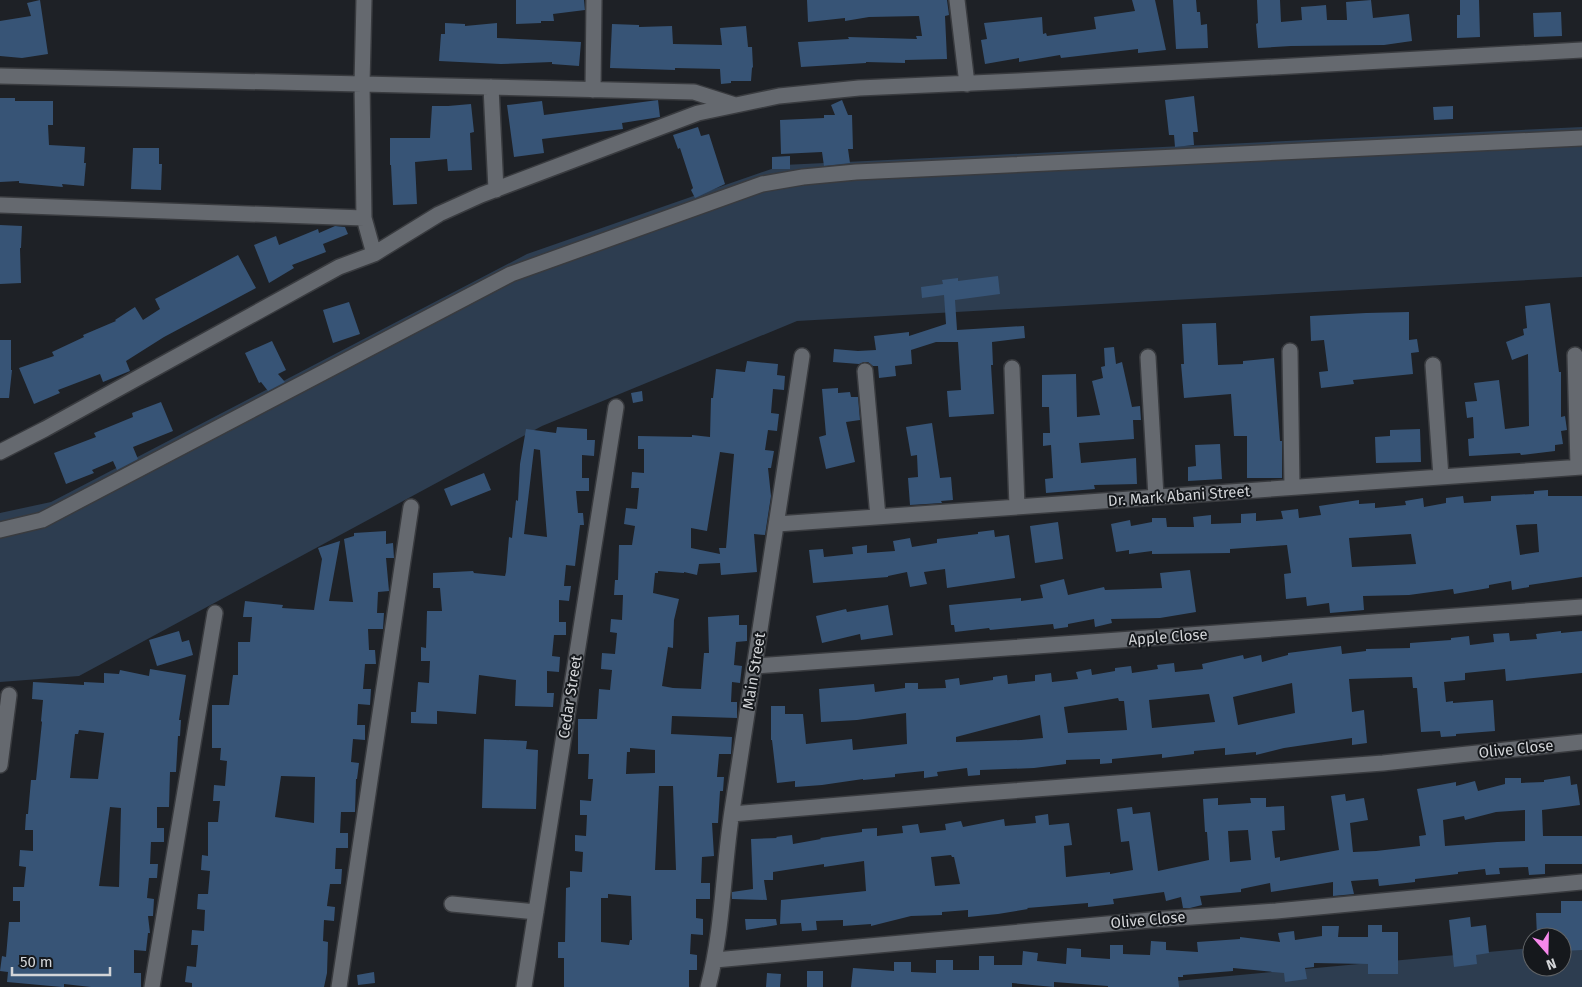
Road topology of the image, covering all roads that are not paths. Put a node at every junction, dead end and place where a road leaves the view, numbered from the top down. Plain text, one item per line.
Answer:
1 (364, 0) edge
2 (594, 0) edge
3 (957, 0) edge
4 (1582, 50) edge
5 (0, 76) edge
6 (362, 84) junction
7 (967, 84) junction
8 (491, 87) junction
9 (593, 90) junction
10 (737, 105) junction
11 (1582, 138) edge
12 (496, 190) junction
13 (0, 205) edge
14 (364, 218) junction
15 (374, 254) junction
16 (1290, 351) dead end
17 (1575, 355) dead end
18 (802, 356) dead end
19 (1148, 357) dead end
20 (1433, 365) dead end
21 (1012, 368) dead end
22 (865, 371) dead end
23 (616, 407) dead end
24 (0, 452) edge
25 (1580, 467) edge
26 (1441, 477) junction
27 (1292, 487) junction
28 (1156, 497) junction
29 (411, 507) dead end
30 (1017, 507) junction
31 (878, 517) junction
32 (777, 524) junction
33 (0, 530) edge
34 (1582, 607) edge
35 (215, 613) dead end
36 (755, 666) junction
37 (9, 695) dead end
38 (1582, 742) edge
39 (0, 765) edge
40 (732, 814) junction
41 (1582, 882) edge
42 (452, 904) dead end
43 (536, 912) junction
44 (715, 960) junction
45 (152, 987) edge
46 (339, 987) edge
47 (524, 987) edge
48 (708, 987) edge

1 - 6 street
2 - 9 street
3 - 7 street
4 - 7 street
5 - 6 street
6 - 8 street
6 - 14 street
7 - 10 street
8 - 9 street
8 - 12 street
9 - 10 street
10 - 12 street
11 - 33 street
12 - 15 street
13 - 14 street
14 - 15 street
15 - 24 street
16 - 27 street
17 - 25 street
18 - 32 street, Main Street
19 - 28 street
20 - 26 street
21 - 30 street
22 - 31 street
23 - 43 street, Cedar Street
25 - 26 street, Dr. Mark Abani Street
26 - 27 street, Dr. Mark Abani Street
27 - 28 street, Dr. Mark Abani Street
28 - 30 street, Dr. Mark Abani Street
29 - 46 street
30 - 31 street, Dr. Mark Abani Street
31 - 32 street, Dr. Mark Abani Street
32 - 36 street, Main Street
34 - 36 street, Apple Close
35 - 45 street
36 - 40 street, Main Street
37 - 39 street
38 - 40 street, Olive Close
40 - 44 street, Main Street
41 - 44 street, Olive Close
42 - 43 street
43 - 47 street, Cedar Street
44 - 48 street, Main Street

